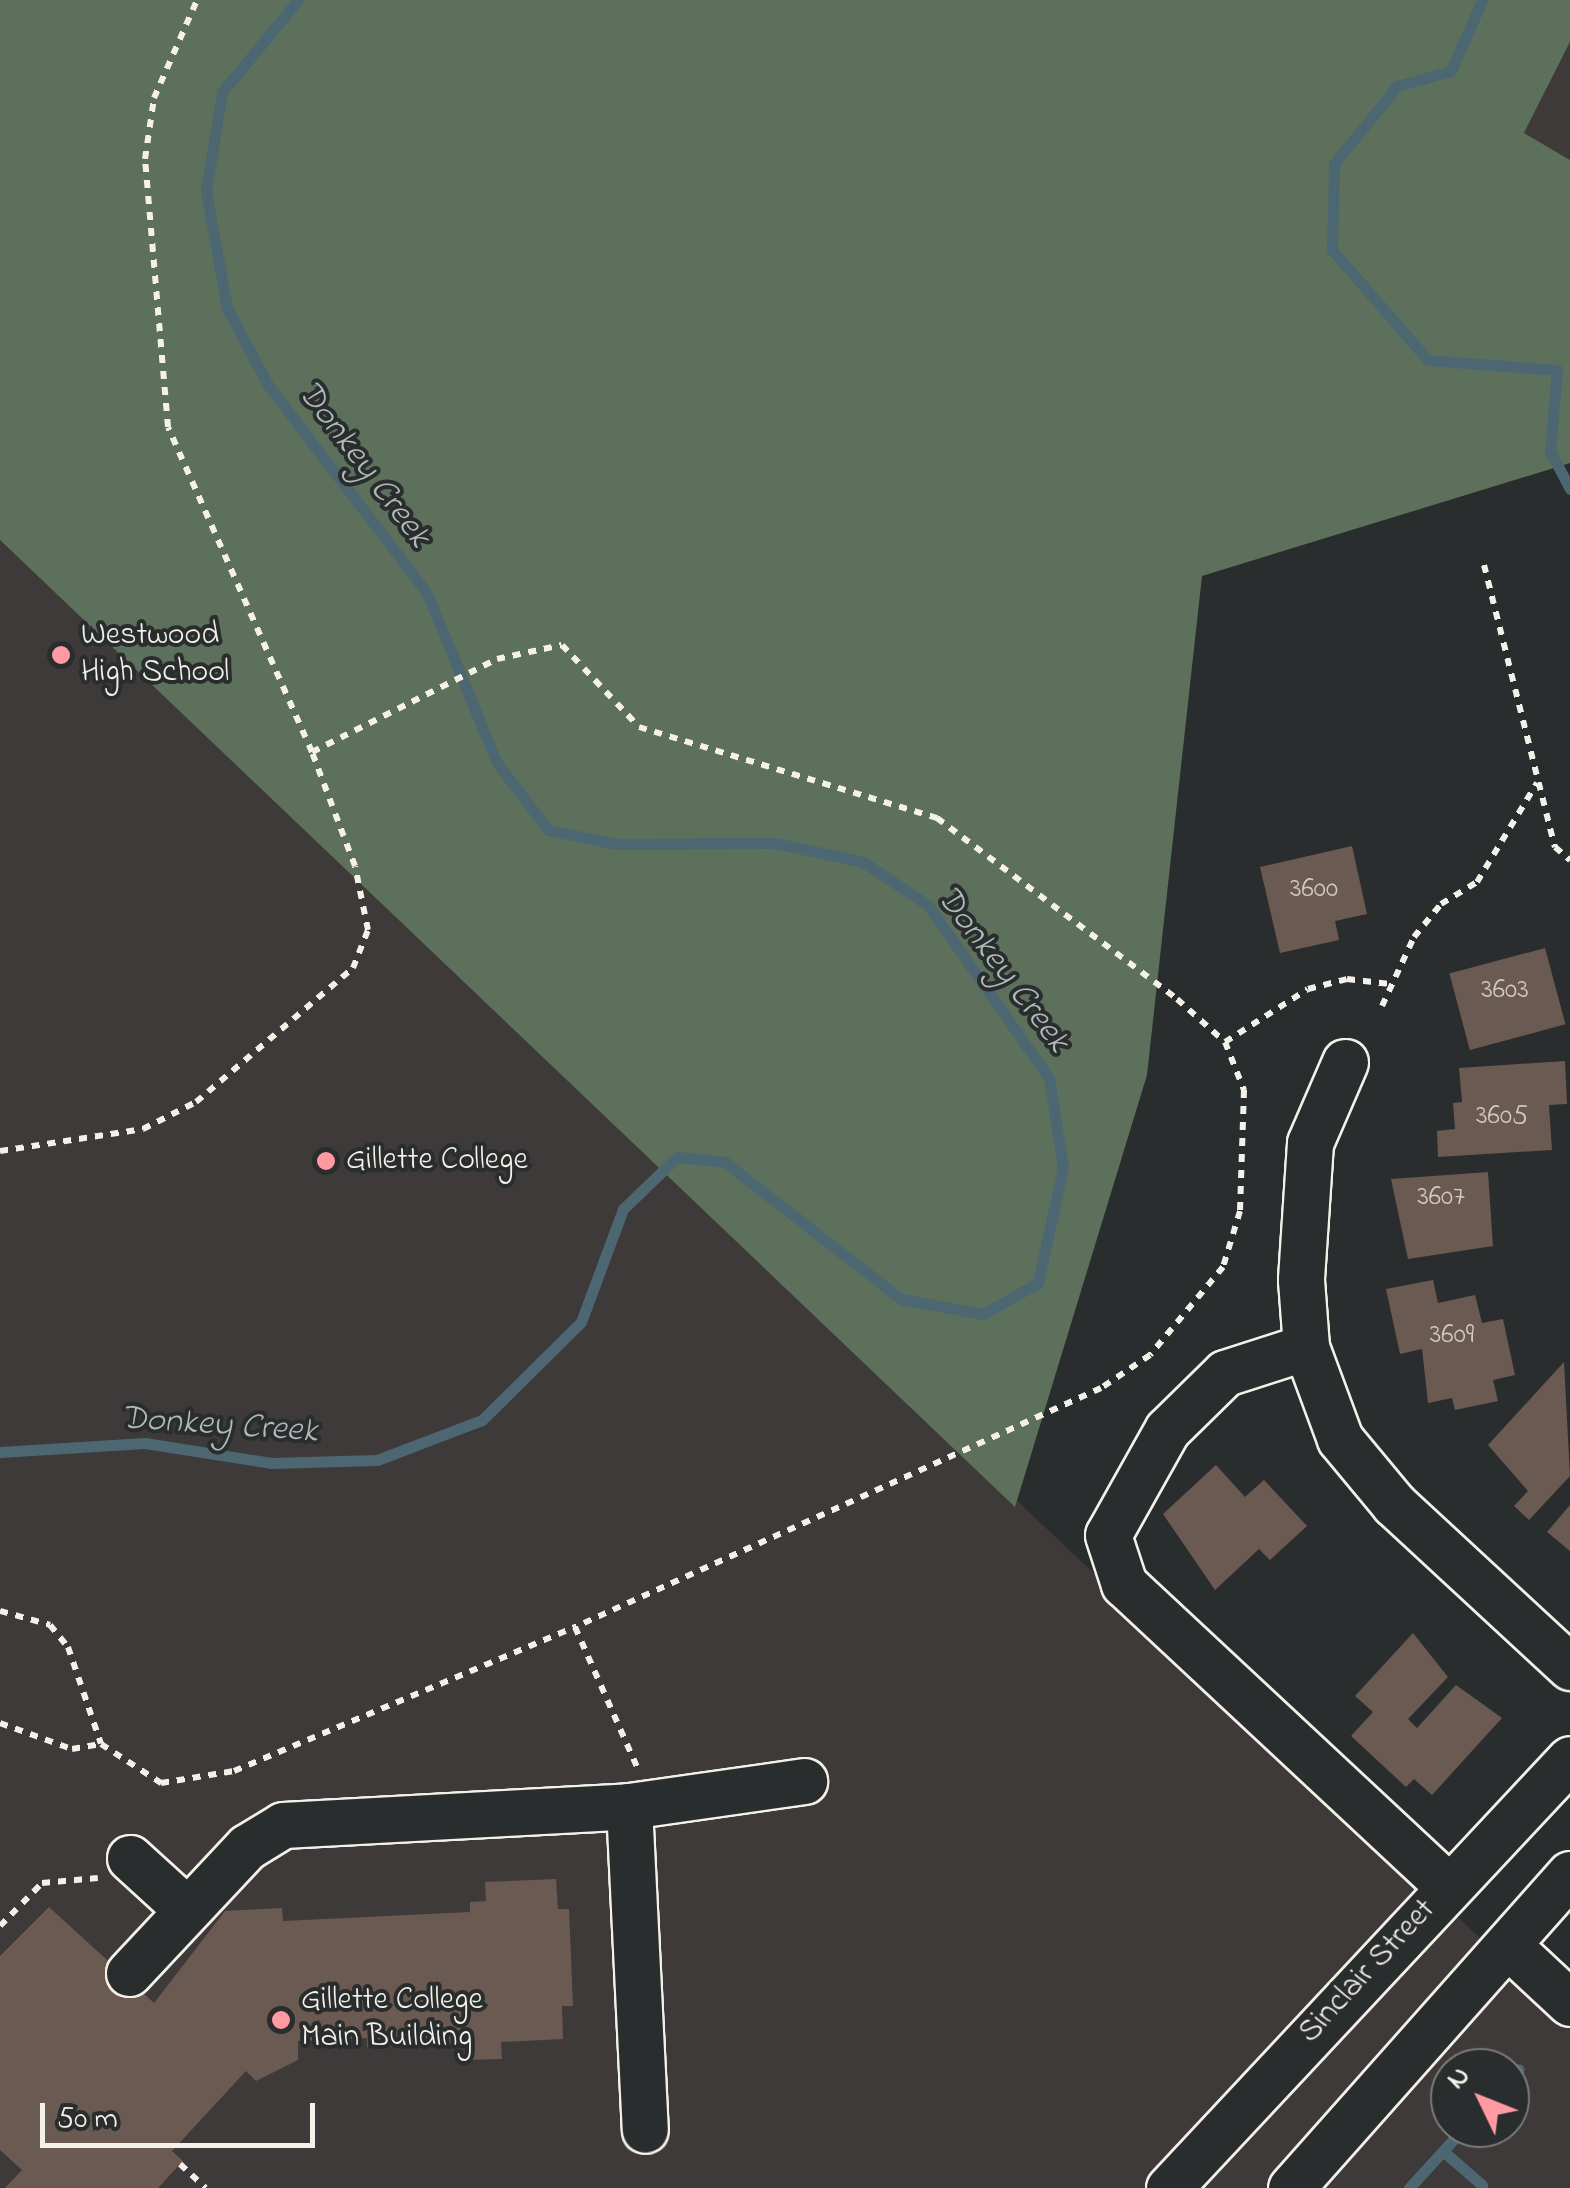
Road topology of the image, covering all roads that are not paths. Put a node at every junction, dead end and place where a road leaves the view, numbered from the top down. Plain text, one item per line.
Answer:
1 (1345, 1062) dead end
2 (1306, 1347) junction
3 (1570, 1667) edge
4 (1570, 1759) edge
5 (804, 1781) dead end
6 (629, 1806) junction
7 (130, 1858) road end
8 (1570, 1874) edge
9 (1448, 1886) junction
10 (188, 1910) junction
11 (1512, 1949) junction
12 (129, 1973) dead end
13 (1570, 2002) edge
14 (646, 2130) dead end
15 (1169, 2188) edge
16 (1290, 2188) edge

1 - 2 street
2 - 3 street
2 - 9 street
4 - 9 street, Sinclair Street
5 - 6 street
6 - 10 street
6 - 14 street
7 - 10 street
8 - 11 street
9 - 15 street, Sinclair Street
10 - 12 street
11 - 13 street
11 - 16 street

